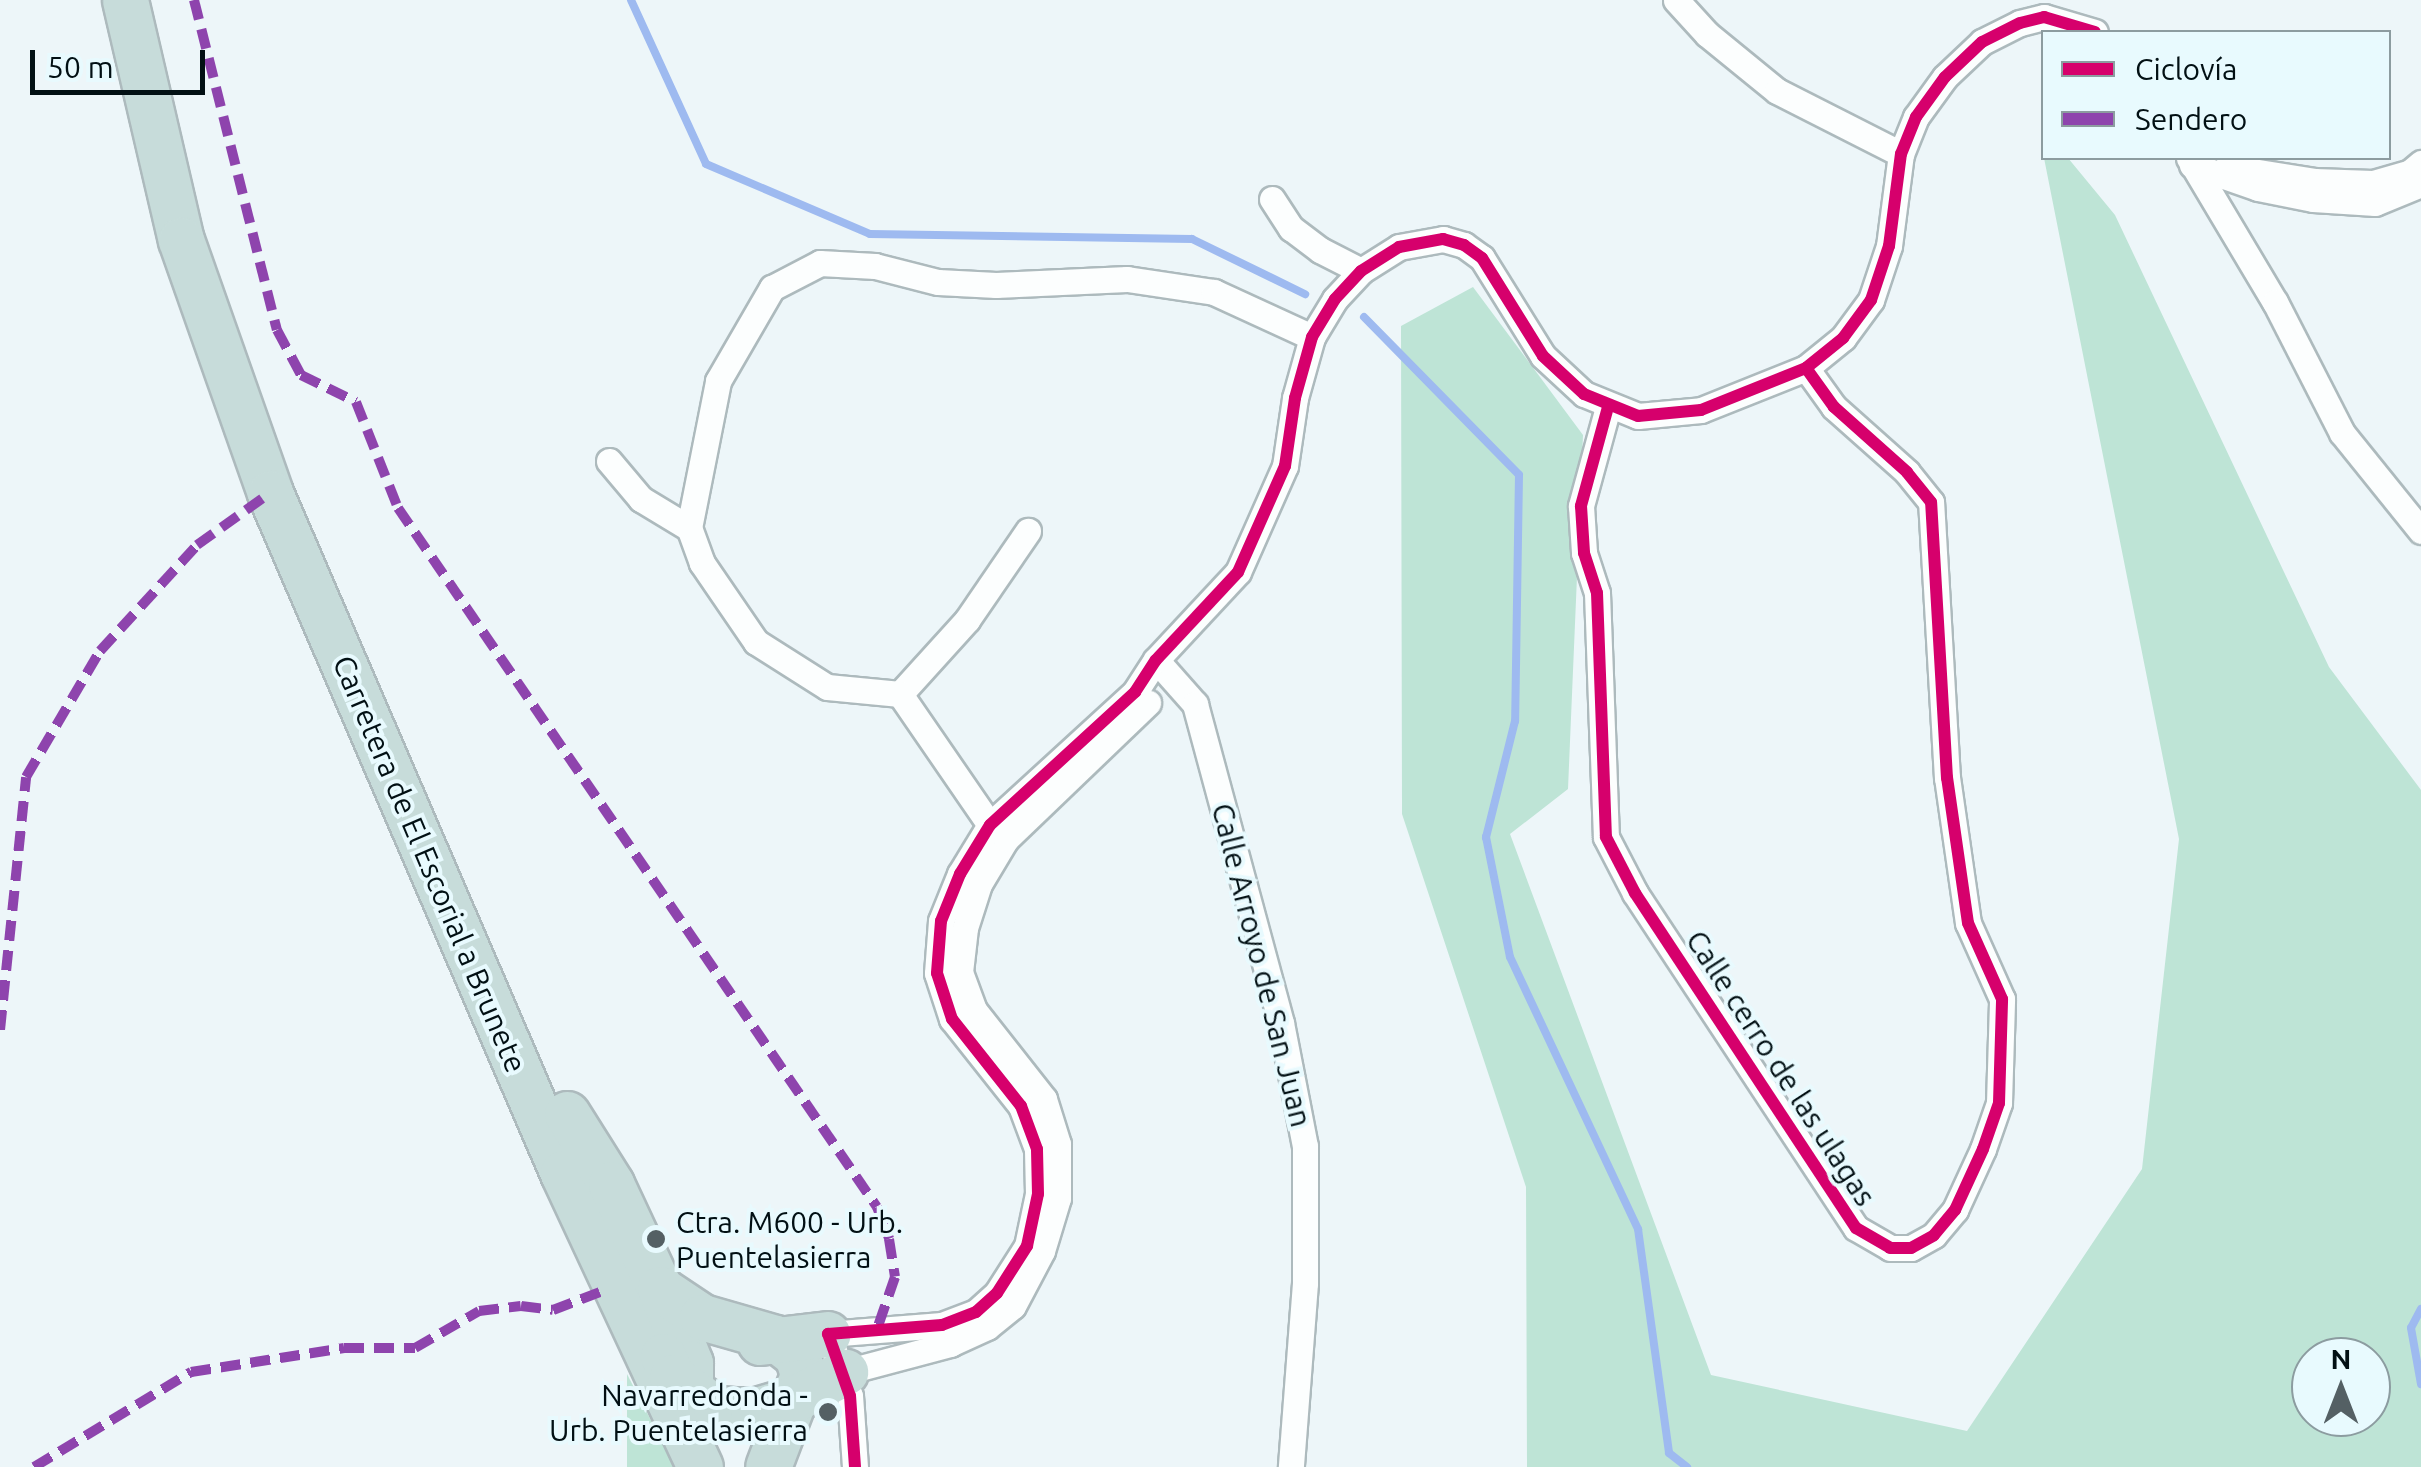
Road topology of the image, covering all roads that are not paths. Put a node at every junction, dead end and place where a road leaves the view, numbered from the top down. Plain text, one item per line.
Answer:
1 (125, 0) edge
2 (1676, 0) edge
3 (2089, 30) edge
4 (1901, 154) junction
5 (2191, 161) edge
6 (2421, 163) edge
7 (2421, 184) edge
8 (1272, 199) dead end
9 (1361, 271) junction
10 (1312, 337) junction
11 (1806, 368) junction
12 (1608, 408) junction
13 (609, 461) dead end
14 (689, 528) junction
15 (2421, 530) edge
16 (1028, 531) dead end
17 (335, 644) junction
18 (1156, 660) junction
19 (900, 694) junction
20 (998, 832) junction
21 (567, 1114) junction
22 (563, 1172) junction
23 (660, 1289) junction
24 (775, 1338) junction
25 (836, 1353) junction
26 (690, 1388) junction
27 (794, 1399) junction
28 (700, 1467) edge
29 (714, 1467) edge
30 (729, 1467) edge
31 (768, 1467) edge
32 (855, 1467) edge
33 (1290, 1467) edge

1 - 17 highway
2 - 4 street
3 - 4 street
4 - 11 street
5 - 6 street
5 - 7 street
5 - 15 street
8 - 9 street
9 - 10 street
9 - 12 street
10 - 14 street
10 - 18 street
11 - 12 street
11 - 12 street, Calle cerro de las ulagas
13 - 14 street
14 - 19 street
16 - 19 street
17 - 21 highway, Carretera de El Escorial a Brunete
17 - 22 highway, Carretera de El Escorial a Brunete
18 - 20 street
18 - 33 street, Calle Arroyo de San Juan
19 - 20 street
20 - 25 street
20 - 25 street
21 - 23 highway
21 - 26 highway, Carretera de El Escorial a Brunete
22 - 26 highway
22 - 28 highway, Carretera de El Escorial a Brunete
23 - 24 highway
23 - 26 highway
24 - 25 highway
24 - 26 highway
24 - 27 highway
25 - 27 highway
25 - 32 street
26 - 27 highway
26 - 29 highway
26 - 30 highway, Carretera de El Escorial a Brunete
27 - 31 highway

